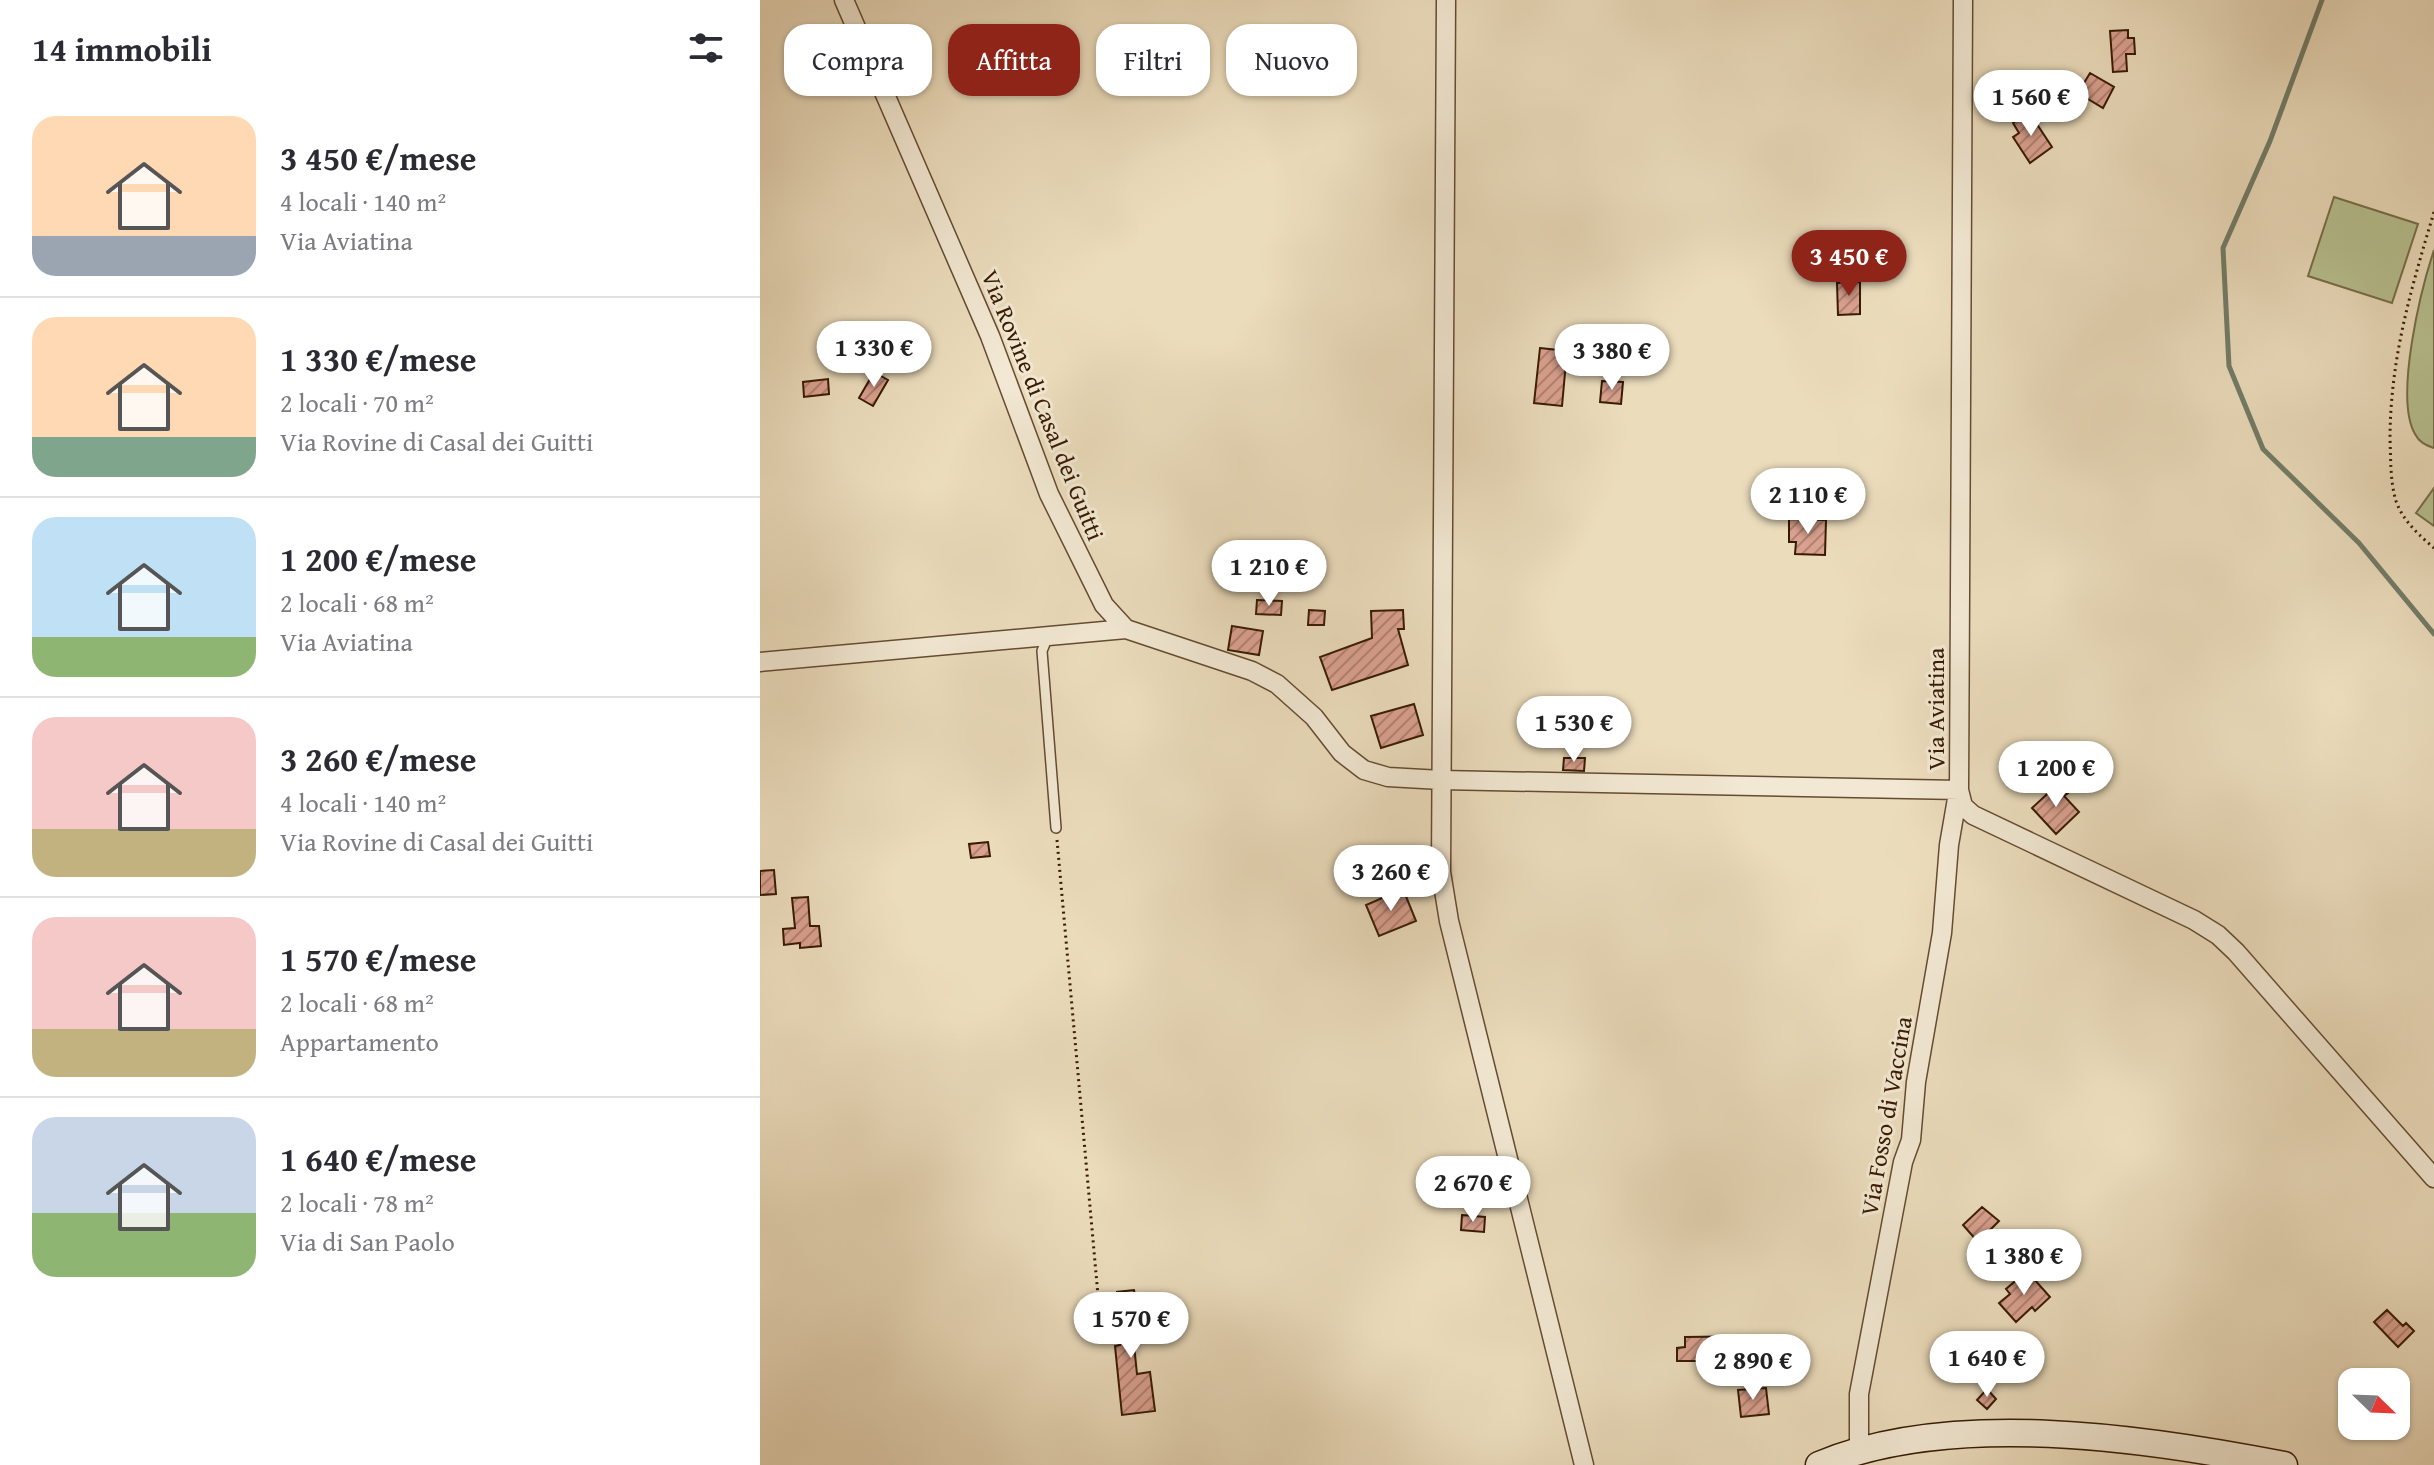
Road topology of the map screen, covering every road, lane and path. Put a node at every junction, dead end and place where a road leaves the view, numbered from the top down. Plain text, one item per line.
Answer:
1 (844, 0) edge
2 (1446, 0) edge
3 (1963, 0) edge
4 (2434, 212) edge
5 (2434, 548) edge
6 (1126, 629) junction
7 (1048, 636) junction
8 (760, 662) edge
9 (1441, 780) junction
10 (1959, 790) junction
11 (1056, 828) joint
12 (2434, 1178) edge
13 (1102, 1340) dead end
14 (1859, 1449) junction
15 (1829, 1463) edge
16 (1584, 1465) edge
17 (2284, 1465) edge

1 - 6 street, Via Rovine di Casal dei Guitti
2 - 9 street
3 - 10 street, Via Aviatina
4 - 5 path
6 - 7 street
6 - 9 street
7 - 8 street
7 - 11 lane
9 - 10 street
9 - 16 street
10 - 12 street, Via Aviatina
10 - 14 street, Via Fosso di Vaccina
11 - 13 path
14 - 15 street
14 - 17 street

